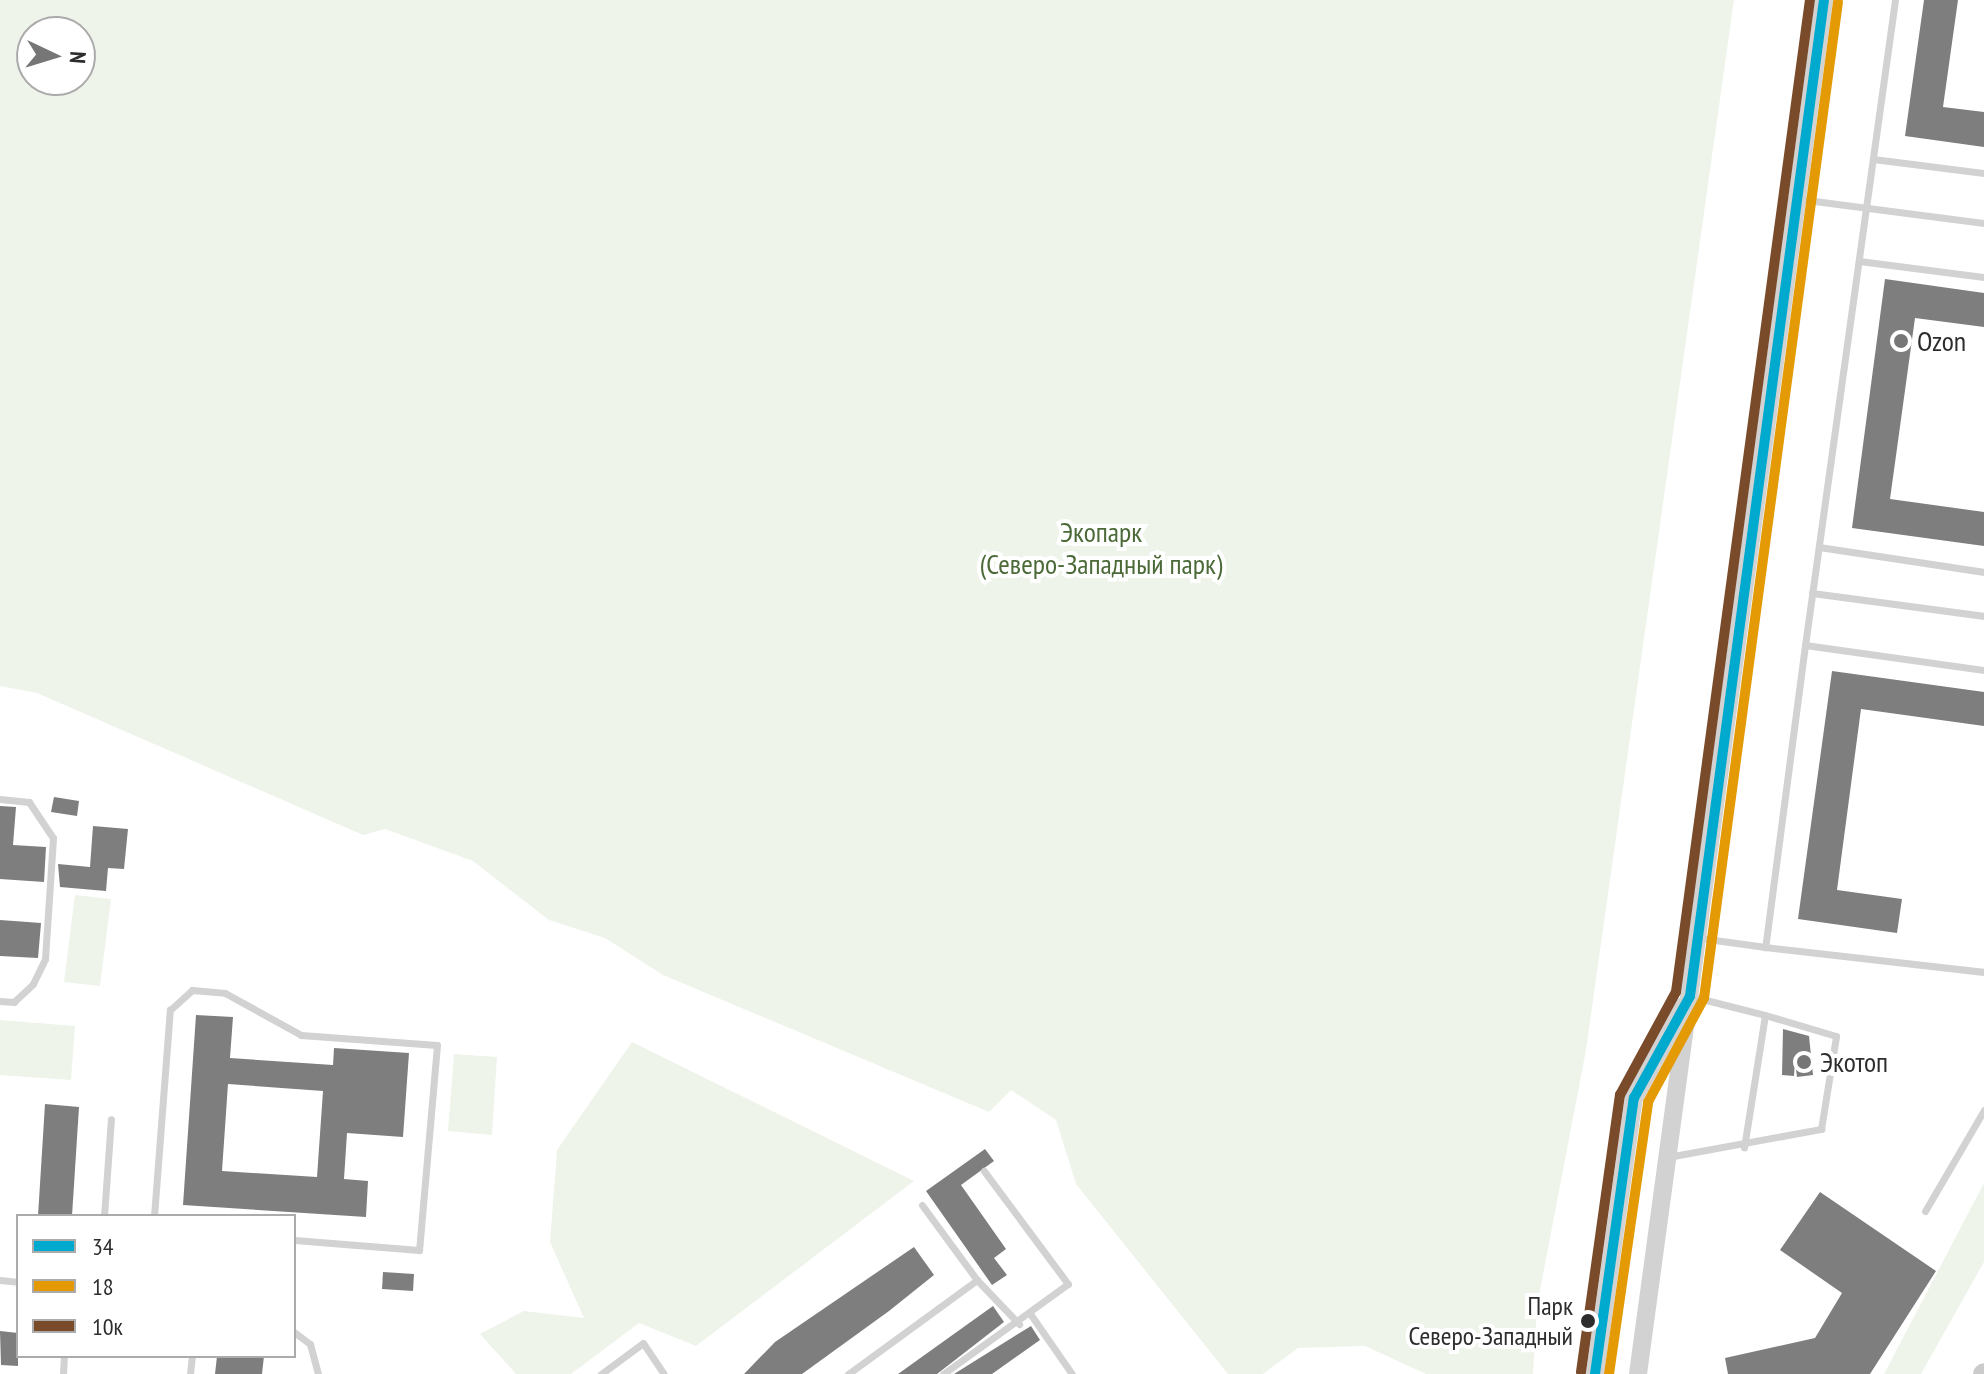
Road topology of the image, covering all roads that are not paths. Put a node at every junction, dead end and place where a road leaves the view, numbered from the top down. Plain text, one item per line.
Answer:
1 (1824, 0) edge
2 (1895, 0) edge
3 (1873, 159) junction
4 (1984, 173) edge
5 (1797, 199) junction
6 (1867, 207) junction
7 (1984, 223) edge
8 (1859, 261) junction
9 (1984, 277) edge
10 (1819, 547) junction
11 (1984, 572) edge
12 (1812, 593) junction
13 (1984, 616) edge
14 (1805, 645) junction
15 (1984, 670) edge
16 (0, 799) edge
17 (1697, 938) junction
18 (1765, 947) junction
19 (1984, 972) edge
20 (1690, 996) junction
21 (0, 1001) edge
22 (1765, 1015) junction
23 (1984, 1110) edge
24 (111, 1119) dead end
25 (1744, 1147) junction
26 (1668, 1157) junction
27 (984, 1171) dead end
28 (922, 1205) dead end
29 (1925, 1211) dead end
30 (104, 1214) edge
31 (154, 1214) edge
32 (296, 1240) edge
33 (977, 1280) junction
34 (1031, 1315) junction
35 (1019, 1324) junction
36 (296, 1334) edge
37 (318, 1374) edge
38 (601, 1374) edge
39 (664, 1374) edge
40 (848, 1374) edge
41 (943, 1374) edge
42 (1072, 1374) edge
43 (1595, 1374) edge
44 (1638, 1374) edge

1 - 5 street
2 - 3 lane
3 - 4 lane
3 - 6 lane
5 - 6 lane
5 - 17 street
6 - 7 lane
6 - 8 lane
8 - 9 lane
8 - 10 lane
10 - 11 lane
10 - 12 lane
12 - 13 lane
12 - 14 lane
14 - 15 lane
14 - 18 lane
16 - 21 lane
17 - 18 lane
17 - 20 street
18 - 19 lane
20 - 22 lane
20 - 26 street
20 - 43 street
22 - 25 lane
22 - 25 lane
23 - 29 lane
24 - 30 lane
25 - 26 lane
26 - 44 street
27 - 34 lane
28 - 33 lane
31 - 32 lane
33 - 35 lane
33 - 40 lane
34 - 35 lane
34 - 42 lane
35 - 41 lane
36 - 37 lane
38 - 39 lane

